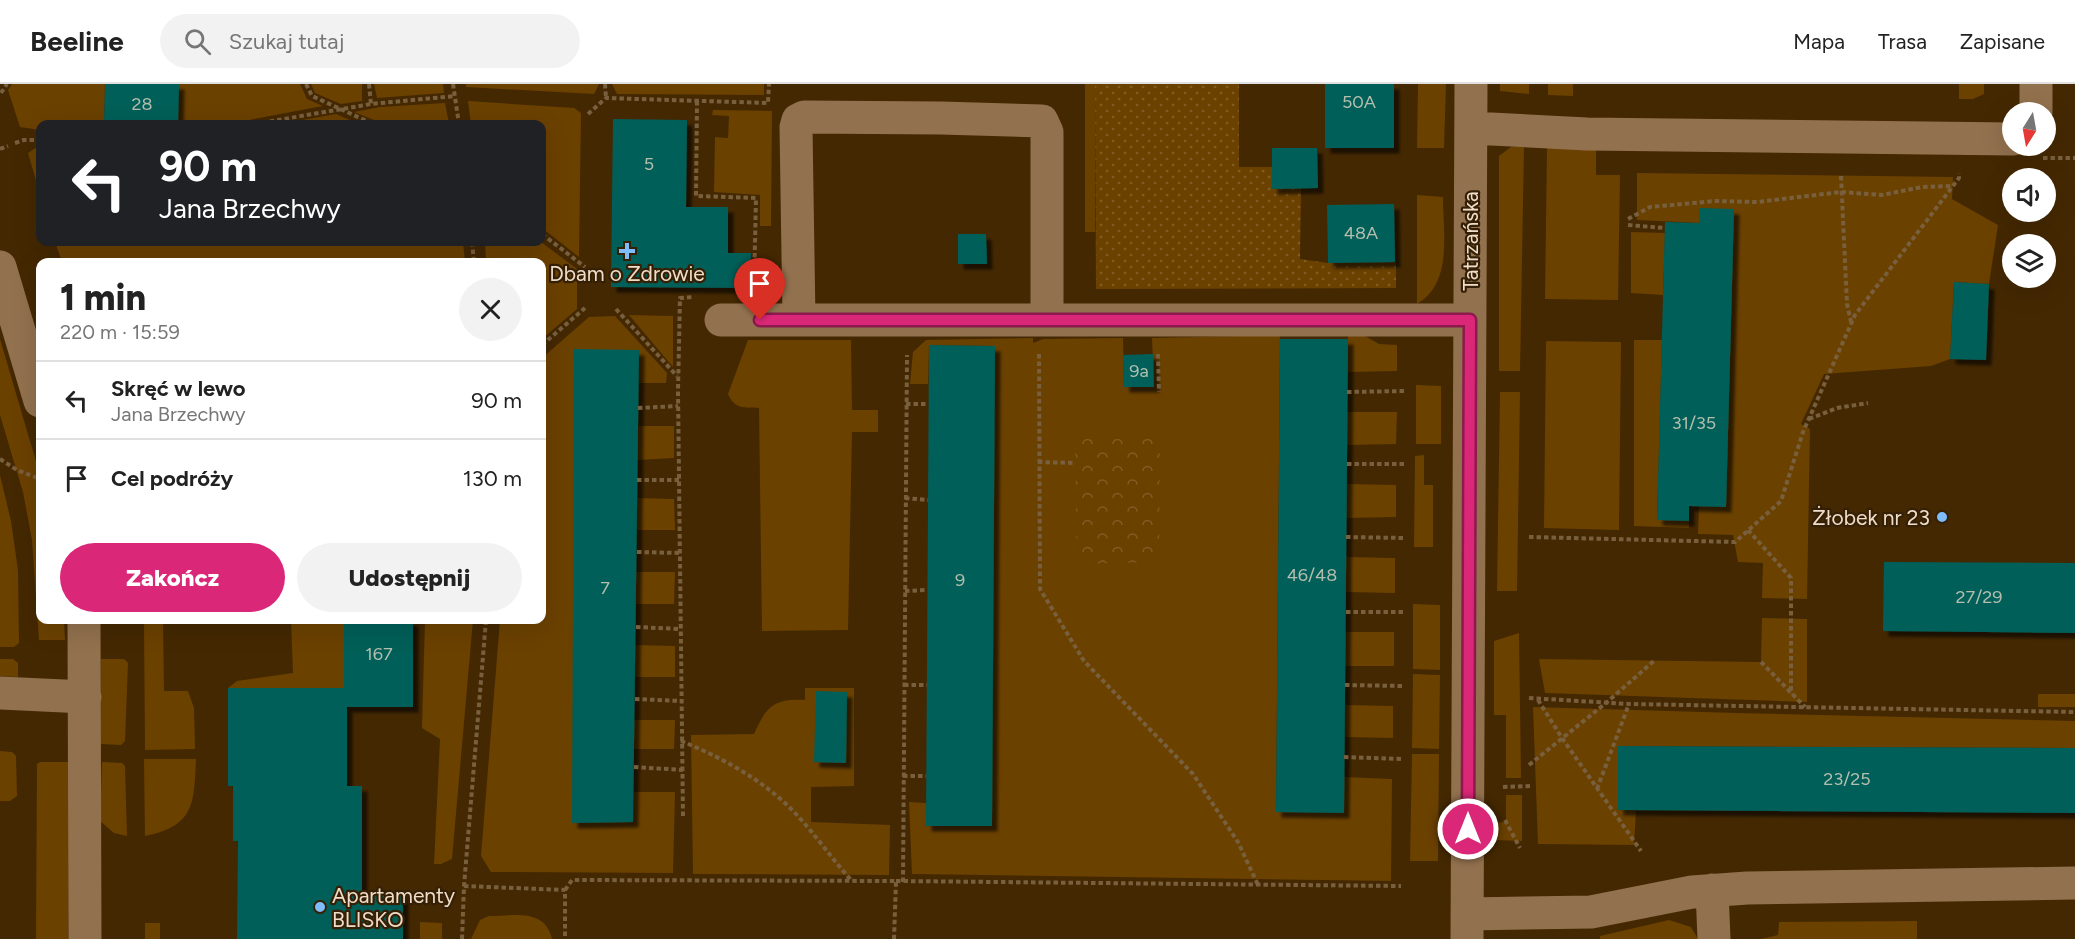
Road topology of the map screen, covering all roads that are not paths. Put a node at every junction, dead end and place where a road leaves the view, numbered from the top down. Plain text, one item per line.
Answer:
1 (1472, 84) edge
2 (2036, 84) edge
3 (2036, 102) edge
4 (1472, 128) junction
5 (2002, 147) edge
6 (0, 267) edge
7 (712, 309) road end
8 (799, 320) junction
9 (1047, 320) junction
10 (1470, 320) junction
11 (36, 388) edge
12 (84, 624) edge
13 (0, 693) edge
14 (85, 697) junction
15 (2075, 883) edge
16 (1712, 890) junction
17 (1467, 926) edge
18 (85, 939) edge
19 (1714, 939) edge

1 - 4 street, Tatrzańska
2 - 3 street
4 - 5 street
4 - 10 street, Tatrzańska
6 - 11 street
7 - 8 street
8 - 9 street
8 - 9 street
9 - 10 street
10 - 17 street, Tatrzańska
12 - 14 street
13 - 14 street
14 - 18 street
15 - 16 street
16 - 17 street
16 - 19 street

